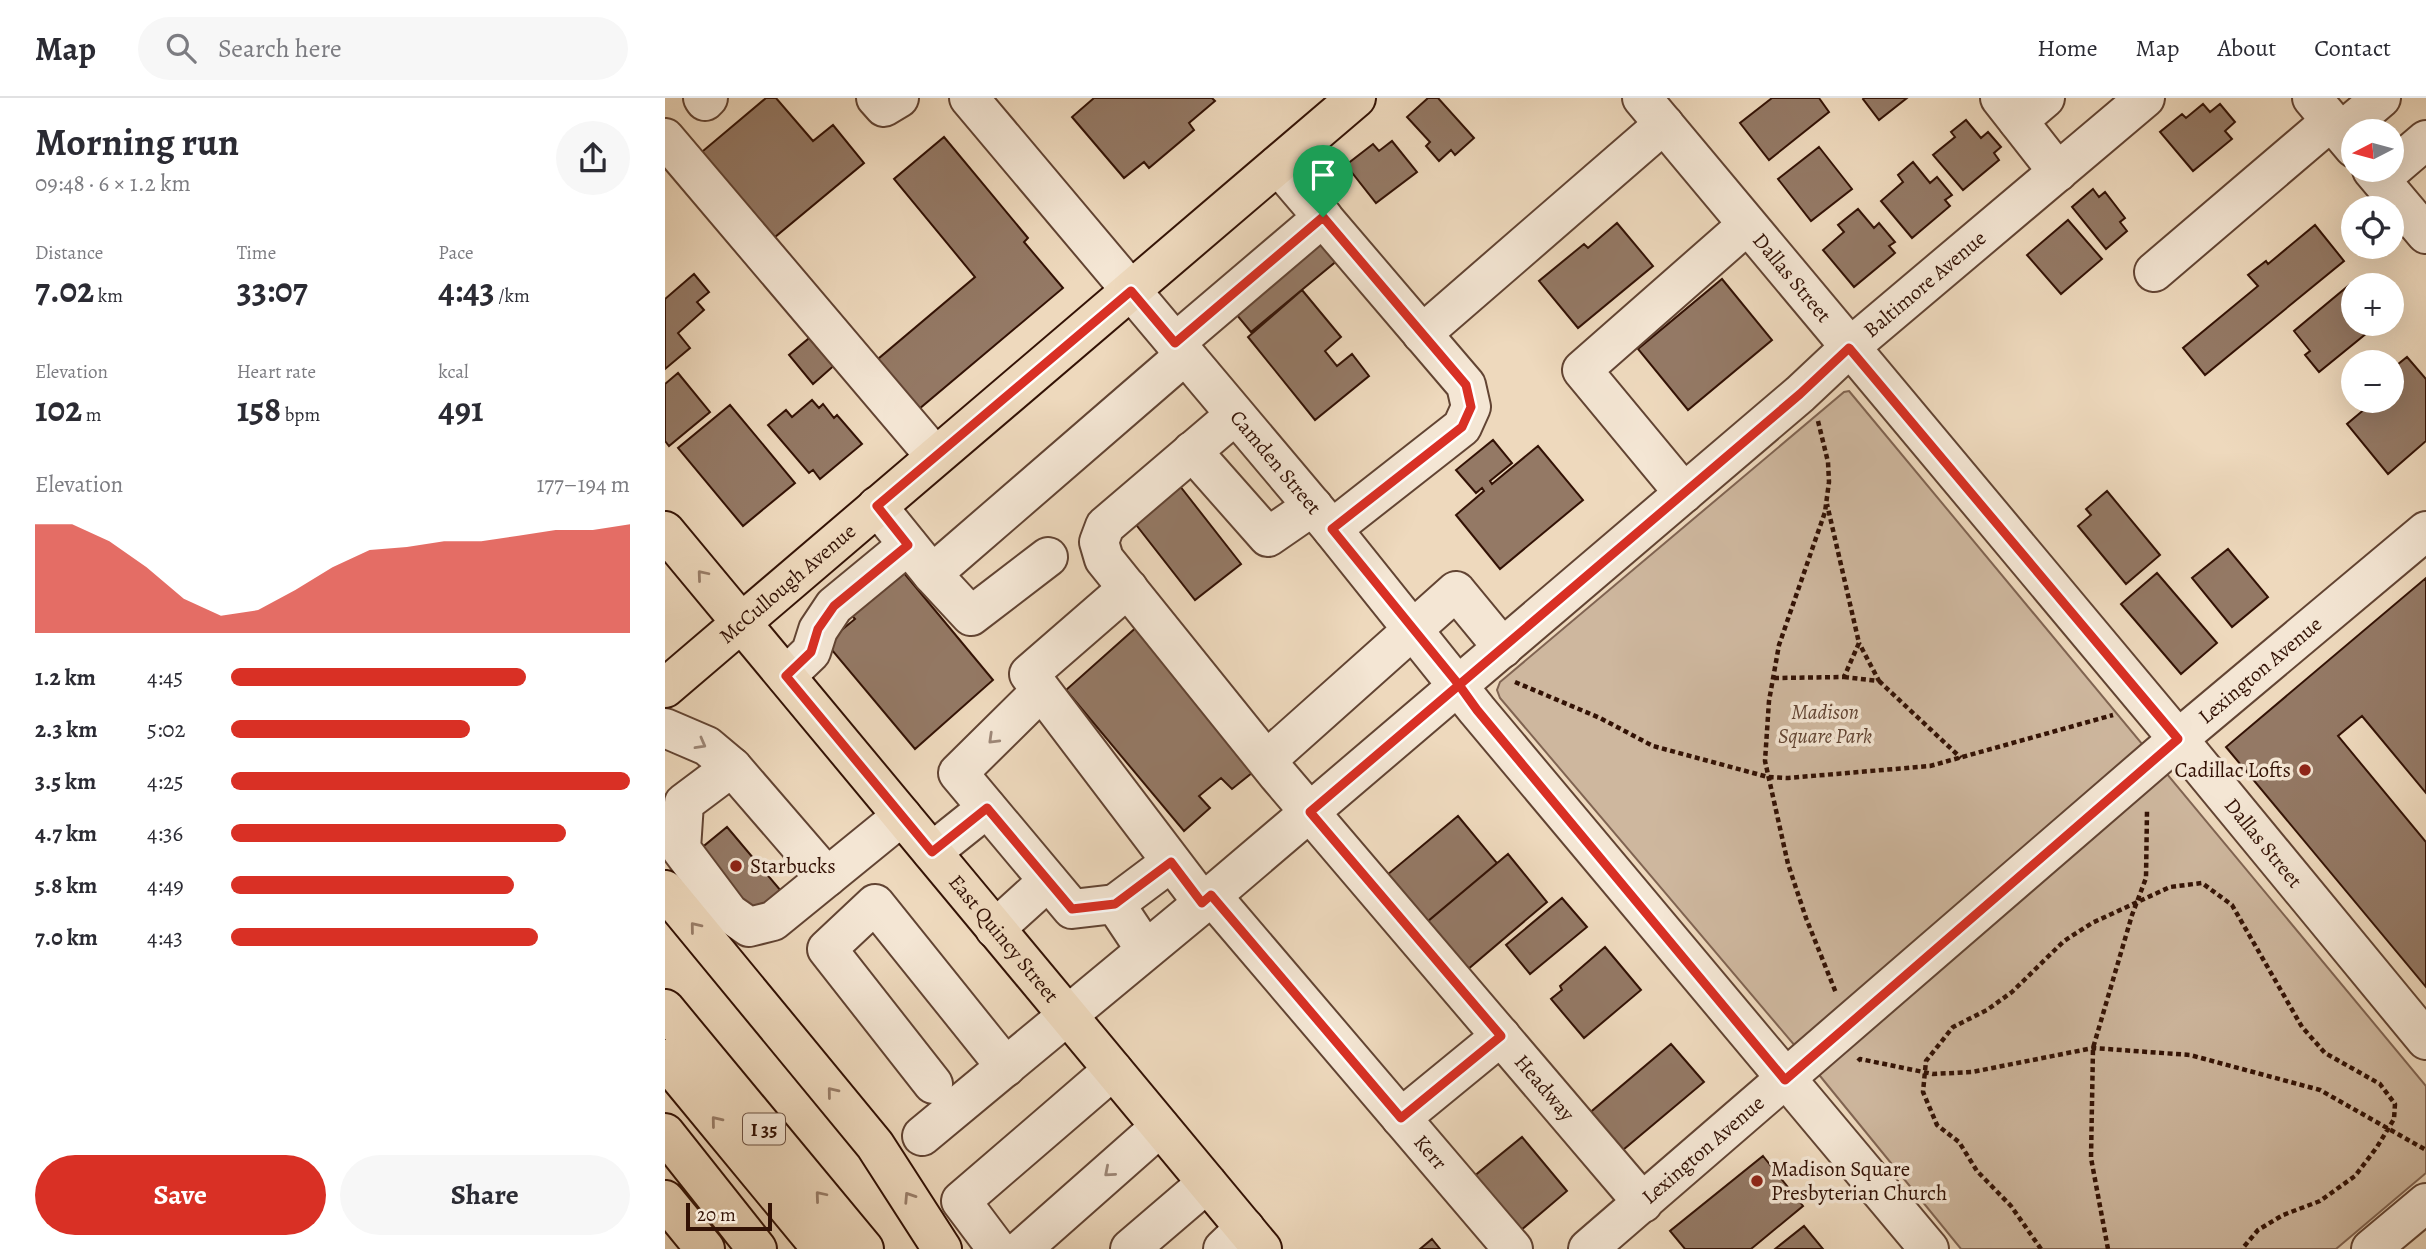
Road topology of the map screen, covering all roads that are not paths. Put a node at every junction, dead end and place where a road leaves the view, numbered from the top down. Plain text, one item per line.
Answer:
1 (703, 98) edge
2 (708, 98) edge
3 (876, 98) edge
4 (899, 98) edge
5 (969, 98) edge
6 (2145, 98) edge
7 (2381, 98) edge
8 (1354, 99) edge
9 (2021, 106) edge
10 (1653, 111) edge
11 (2334, 125) edge
12 (665, 138) edge
13 (2426, 140) edge
14 (2405, 156) edge
15 (1278, 165) junction
16 (2058, 172) junction
17 (2391, 182) edge
18 (1323, 217) junction
19 (1747, 225) junction
20 (2426, 234) edge
21 (2154, 272) dead end
22 (1131, 291) junction
23 (1422, 334) junction
24 (1849, 348) junction
25 (1180, 349) junction
26 (1235, 415) junction
27 (1192, 451) junction
28 (935, 456) junction
29 (1684, 493) junction
30 (877, 506) junction
31 (1323, 517) junction
32 (665, 531) edge
33 (2426, 531) edge
34 (908, 545) junction
35 (1048, 557) dead end
36 (932, 574) junction
37 (1128, 588) junction
38 (741, 622) junction
39 (1412, 629) junction
40 (1505, 664) junction
41 (786, 676) junction
42 (1459, 685) junction
43 (665, 688) edge
44 (1041, 691) junction
45 (665, 728) edge
46 (2178, 739) junction
47 (1279, 748) dead end
48 (732, 767) junction
49 (987, 808) junction
50 (1310, 812) junction
51 (902, 816) junction
52 (932, 852) junction
53 (1171, 862) junction
54 (827, 877) junction
55 (1048, 881) junction
56 (665, 890) edge
57 (1207, 899) junction
58 (1115, 904) junction
59 (995, 929) junction
60 (1145, 949) junction
61 (665, 1009) edge
62 (1068, 1016) junction
63 (1501, 1036) junction
64 (2426, 1041) edge
65 (665, 1059) edge
66 (1006, 1066) junction
67 (1113, 1070) junction
68 (1785, 1080) junction
69 (933, 1084) dead end
70 (1401, 1118) junction
71 (1160, 1127) junction
72 (665, 1133) edge
73 (922, 1136) dead end
74 (1207, 1183) junction
75 (665, 1201) edge
76 (1643, 1203) junction
77 (2426, 1203) edge
78 (1243, 1242) edge
79 (1602, 1245) edge
80 (691, 1249) edge
81 (705, 1249) edge
82 (757, 1249) edge
83 (822, 1249) edge
84 (864, 1249) edge
85 (942, 1249) edge
86 (997, 1249) edge
87 (1021, 1249) edge
88 (1131, 1249) edge
89 (1513, 1249) edge
90 (1929, 1249) edge
91 (2371, 1249) edge

1 - 2 street
3 - 4 street
5 - 22 street, Camden Street
6 - 16 street, Baltimore Avenue
7 - 11 street
8 - 15 main road, McCullough Avenue
9 - 16 street
10 - 19 street, Dallas Street
10 - 23 street
11 - 21 street
12 - 28 street
13 - 14 street
15 - 18 street
15 - 22 main road, McCullough Avenue
16 - 24 street, Baltimore Avenue
17 - 20 street
18 - 23 street
18 - 25 street
19 - 24 street, Dallas Street
19 - 29 street
22 - 25 street, Camden Street
22 - 28 main road, McCullough Avenue
23 - 31 street
24 - 29 street, Baltimore Avenue
24 - 46 street, Dallas Street
25 - 26 street, Camden Street
25 - 36 street
26 - 27 street, Headway
26 - 31 street, Camden Street
27 - 31 street
27 - 37 street, Headway
28 - 30 main road, McCullough Avenue
29 - 40 street, Baltimore Avenue
30 - 34 street
30 - 38 main road, McCullough Avenue
31 - 39 street, Camden Street
38 -> 32 main road, East Quincy Street
33 - 46 street, Lexington Avenue
34 - 36 street
34 - 41 street
35 - 36 street
37 - 44 street
37 - 50 street, Headway
38 - 41 main road, East Quincy Street
38 - 43 main road, McCullough Avenue
39 - 40 street
39 - 42 street, Camden Street
39 - 47 street
40 - 42 street, Baltimore Avenue
41 - 51 main road, East Quincy Street
42 - 50 street, Baltimore Avenue
42 - 68 street, Camden Street
44 -> 49 street
44 - 53 street, Kerr
45 -> 48 street
46 - 64 street, Dallas Street
46 - 68 street, Lexington Avenue
48 - 54 street
48 - 54 street
49 - 52 street
49 - 55 street
50 - 57 street, Baltimore Avenue
50 - 63 street, Headway
51 - 52 main road, East Quincy Street
51 - 54 street
52 - 59 main road, East Quincy Street
53 - 57 street, Kerr
53 - 58 street
55 - 58 street
55 - 59 street
85 -> 56 main road
57 - 60 street, Baltimore Avenue
57 - 70 street, Kerr
58 - 60 street
59 - 62 main road, East Quincy Street
60 - 62 street, Baltimore Avenue
84 -> 61 main road, I 35
62 - 66 street, Baltimore Avenue
62 - 67 main road, East Quincy Street
63 - 70 street
63 - 76 street, Headway
83 -> 65 main road, I 35
66 - 69 street
66 - 73 street, Baltimore Avenue
67 - 71 main road, East Quincy Street
67 - 86 street
68 - 76 street, Lexington Avenue
68 - 90 street, Camden Street
70 - 89 street, Kerr
71 - 74 main road, East Quincy Street
71 -> 87 street
72 - 82 main road
74 - 78 main road, East Quincy Street
74 - 88 street
75 - 80 main road
75 - 81 main road
76 - 79 street, Lexington Avenue
77 - 91 street

